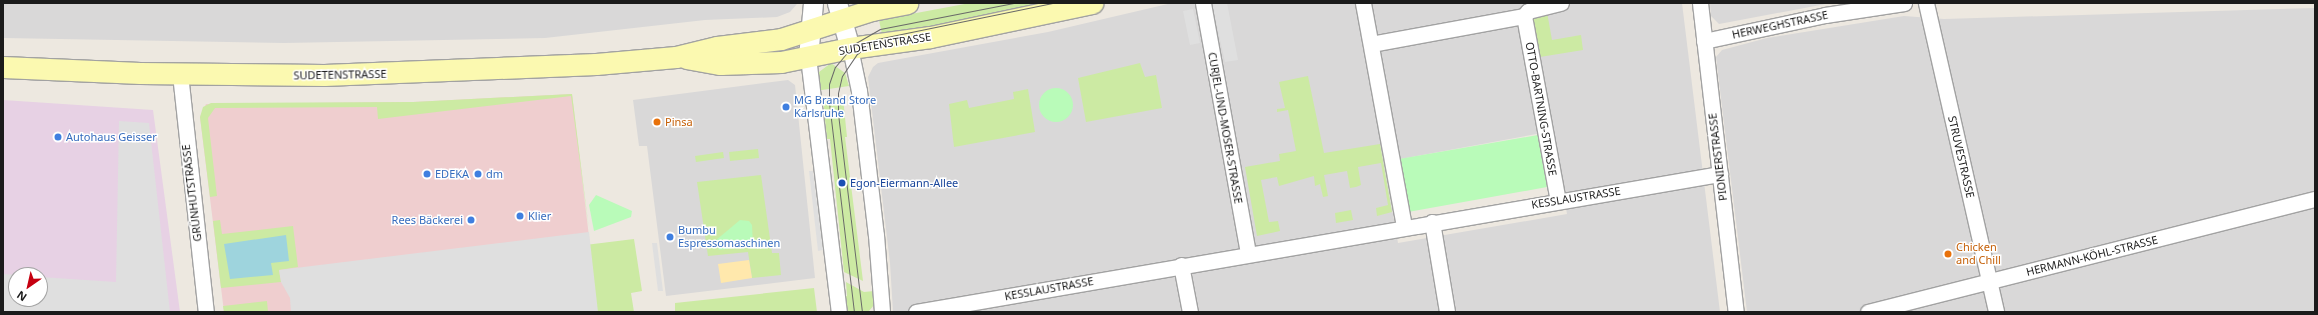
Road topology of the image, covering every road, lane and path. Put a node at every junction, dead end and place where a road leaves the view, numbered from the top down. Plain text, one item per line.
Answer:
1 (813, 3) edge
2 (907, 3) edge
3 (1092, 3) edge
4 (1203, 3) edge
5 (1364, 3) edge
6 (1561, 3) edge
7 (1700, 3) edge
8 (1904, 3) edge
9 (1926, 3) edge
10 (840, 11) edge
11 (1524, 16) junction
12 (811, 30) junction
13 (1704, 41) junction
14 (1371, 44) junction
15 (850, 48) junction
16 (676, 57) junction
17 (808, 57) junction
18 (3, 67) edge
19 (180, 74) junction
20 (1720, 174) junction
21 (2315, 199) edge
22 (1558, 201) junction
23 (1432, 222) junction
24 (1404, 226) junction
25 (1248, 254) junction
26 (1182, 265) junction
27 (1989, 282) junction
28 (206, 312) edge
29 (839, 312) edge
30 (882, 312) edge
31 (916, 312) edge
32 (1190, 312) edge
33 (1447, 312) edge
34 (1736, 312) edge
35 (1868, 312) edge
36 (1996, 312) edge

1 - 12 street
2 - 10 main road, SUDETENSTRASSE
3 - 15 main road, SUDETENSTRASSE
4 - 25 street, CURJEL-UND-MOSER-STRASSE
5 - 14 street
6 - 11 street
7 - 13 street, PIONIERSTRASSE
8 - 13 street, HERWEGHSTRASSE
9 - 27 street, STRUVESTRASSE
10 - 12 main road, SUDETENSTRASSE
10 - 15 street
11 - 14 street
11 - 22 street, OTTO-BARTNING-STRASSE
12 - 16 main road, SUDETENSTRASSE
12 - 17 street
13 - 20 street, PIONIERSTRASSE
14 - 24 street
15 - 17 main road, SUDETENSTRASSE
15 - 30 street
16 - 17 main road, SUDETENSTRASSE
16 - 19 main road, SUDETENSTRASSE
17 - 29 street
18 - 19 main road, SUDETENSTRASSE
19 - 28 street, GRÜNHUTSTRASSE
20 - 22 street, KESSLAUSTRASSE
20 - 34 street, PIONIERSTRASSE
21 - 27 street, HERMANN-KÖHL-STRASSE
22 - 23 street, KESSLAUSTRASSE
23 - 24 street, KESSLAUSTRASSE
23 - 33 street
24 - 25 street, KESSLAUSTRASSE
25 - 26 street, KESSLAUSTRASSE
26 - 31 street, KESSLAUSTRASSE
26 - 32 street
27 - 35 street, HERMANN-KÖHL-STRASSE
27 - 36 street, STRUVESTRASSE

